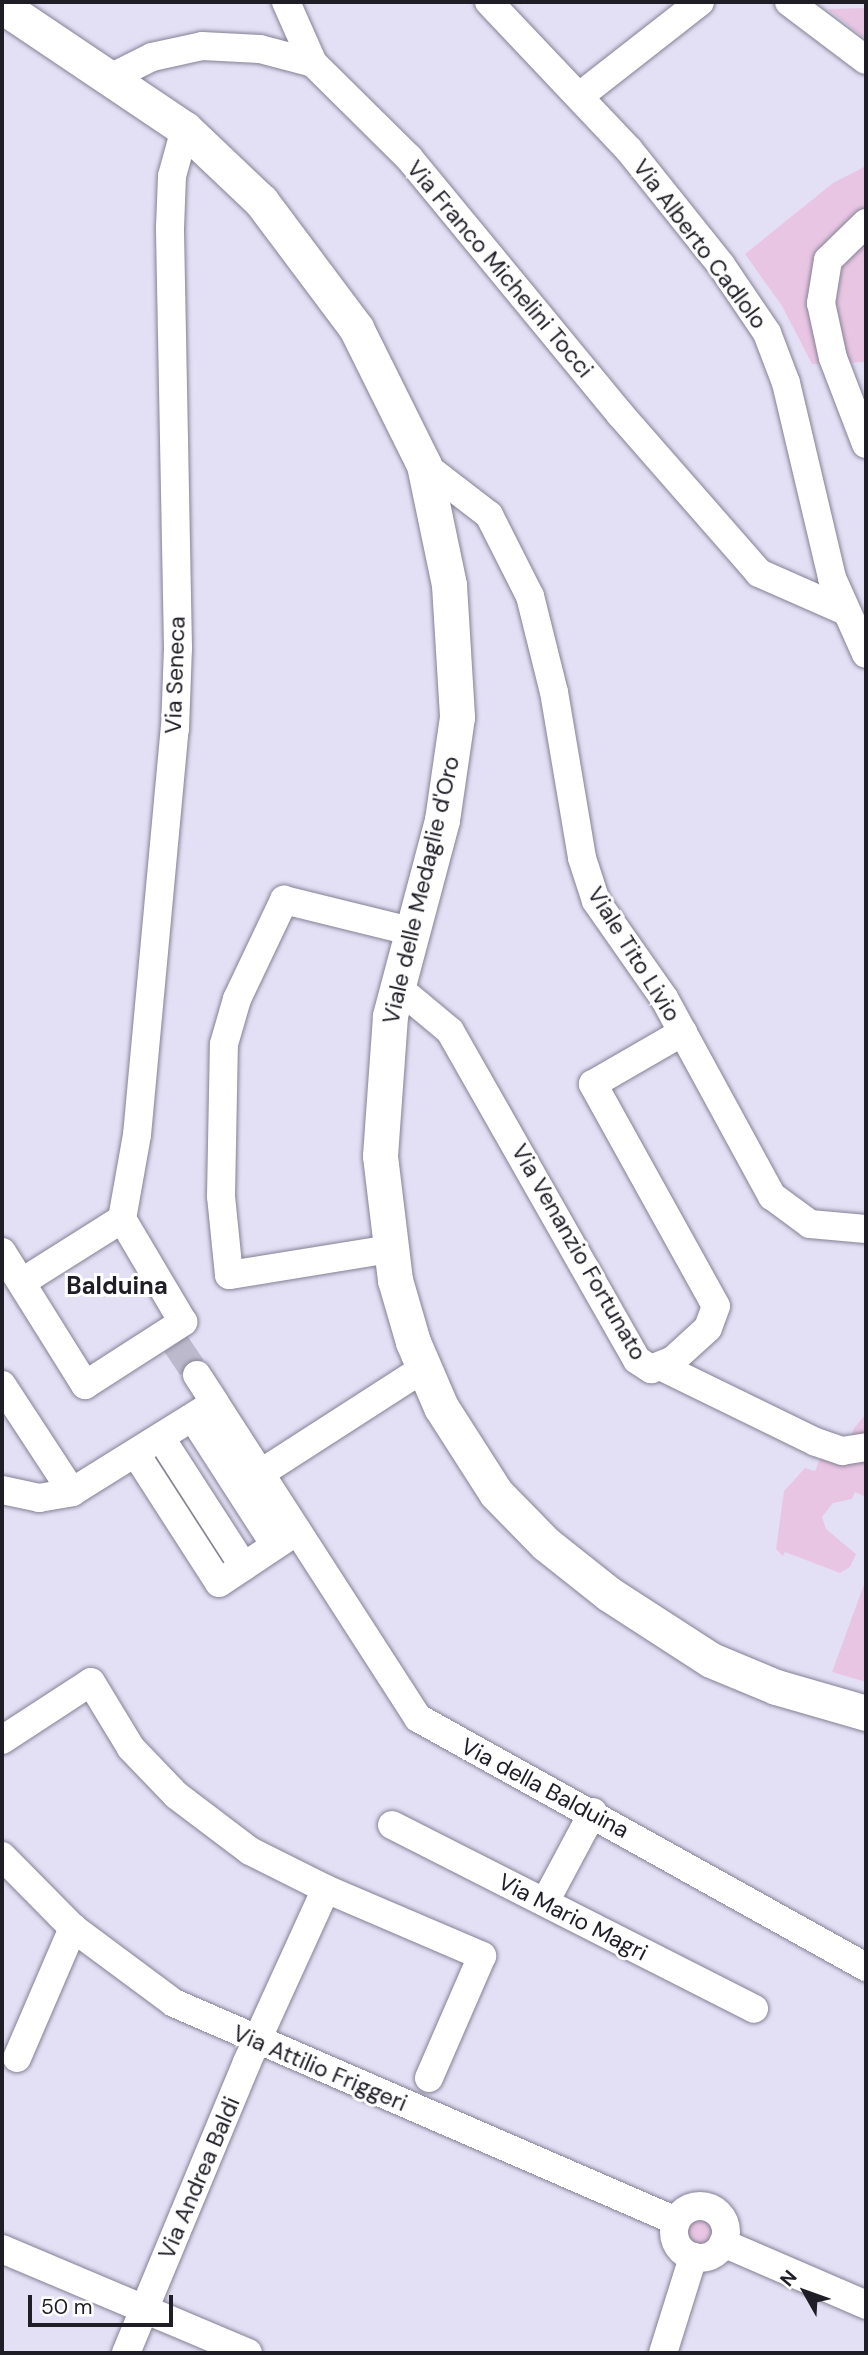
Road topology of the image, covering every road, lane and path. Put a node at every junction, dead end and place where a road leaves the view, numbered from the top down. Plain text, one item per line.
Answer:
1 (286, 2) edge
2 (489, 2) edge
3 (700, 2) edge
4 (789, 2) edge
5 (2, 6) edge
6 (866, 60) edge
7 (313, 63) junction
8 (110, 78) junction
9 (581, 95) junction
10 (185, 129) junction
11 (866, 222) edge
12 (866, 444) edge
13 (424, 465) junction
14 (843, 610) junction
15 (866, 654) edge
16 (410, 932) junction
17 (393, 1001) junction
18 (683, 1032) junction
19 (122, 1219) junction
20 (866, 1229) edge
21 (390, 1249) junction
22 (2, 1252) edge
23 (22, 1282) junction
24 (662, 1367) junction
25 (424, 1368) junction
26 (197, 1376) tunnel mouth
27 (2, 1385) edge
28 (204, 1411) junction
29 (161, 1438) junction
30 (866, 1447) edge
31 (136, 1454) junction
32 (261, 1473) junction
33 (2, 1490) edge
34 (72, 1492) junction
35 (286, 1538) junction
36 (244, 1567) junction
37 (866, 1713) edge
38 (2, 1740) edge
39 (593, 1812) junction
40 (392, 1825) dead end
41 (2, 1856) edge
42 (326, 1889) junction
43 (545, 1902) junction
44 (73, 1928) junction
45 (866, 1967) edge
46 (754, 2009) dead end
47 (256, 2042) junction
48 (18, 2058) dead end
49 (429, 2078) dead end
50 (676, 2221) junction
51 (723, 2243) junction
52 (2, 2249) edge
53 (693, 2257) junction
54 (866, 2305) edge
55 (144, 2310) junction
56 (126, 2353) edge
57 (248, 2353) edge
58 (663, 2353) edge

1 - 7 street
2 - 9 street, Via Alberto Cadlolo
3 - 9 street
4 - 6 street
5 - 8 main road, Viale delle Medaglie d'Oro
7 - 8 street, Via Franco Michelini Tocci
7 - 14 street, Via Franco Michelini Tocci
8 - 10 main road, Viale delle Medaglie d'Oro
9 - 14 street, Via Alberto Cadlolo
10 - 13 main road, Viale delle Medaglie d'Oro
10 - 19 street, Via Seneca
11 - 12 street
13 - 16 main road, Viale delle Medaglie d'Oro
13 - 18 street, Viale Tito Livio
14 - 15 street, Via Alberto Cadlolo
16 - 17 main road, Viale delle Medaglie d'Oro
16 - 21 street
17 - 21 main road, Viale delle Medaglie d'Oro
17 - 24 street, Via Venanzio Fortunato
18 - 20 street, Viale Tito Livio
18 - 24 street, Via Venanzio Fortunato
19 - 23 street
19 - 23 street
21 - 25 main road, Viale delle Medaglie d'Oro
22 - 23 street
24 - 30 street
25 - 32 street
25 - 37 main road, Viale delle Medaglie d'Oro
26 - 28 street
27 - 34 street
28 - 29 street
28 - 32 street
28 - 35 street
29 - 31 street
29 - 36 street
31 - 34 street
31 - 36 street
32 - 35 street
33 - 34 street
35 - 36 street
35 - 39 street, Via della Balduina
38 - 42 street
39 - 43 street
39 - 45 street, Via della Balduina
40 - 43 street, Via Mario Magri
41 - 44 street, Via Attilio Friggeri
42 - 47 street, Via Andrea Baldi
42 - 49 street
43 - 46 street, Via Mario Magri
44 - 47 street, Via Attilio Friggeri
44 - 48 street
47 - 50 street, Via Attilio Friggeri
47 - 55 street, Via Andrea Baldi
50 - 51 street
50 - 53 street
51 - 53 street
51 - 54 street
52 - 55 street
53 - 58 street
55 - 56 street, Via Andrea Baldi
55 - 57 street

